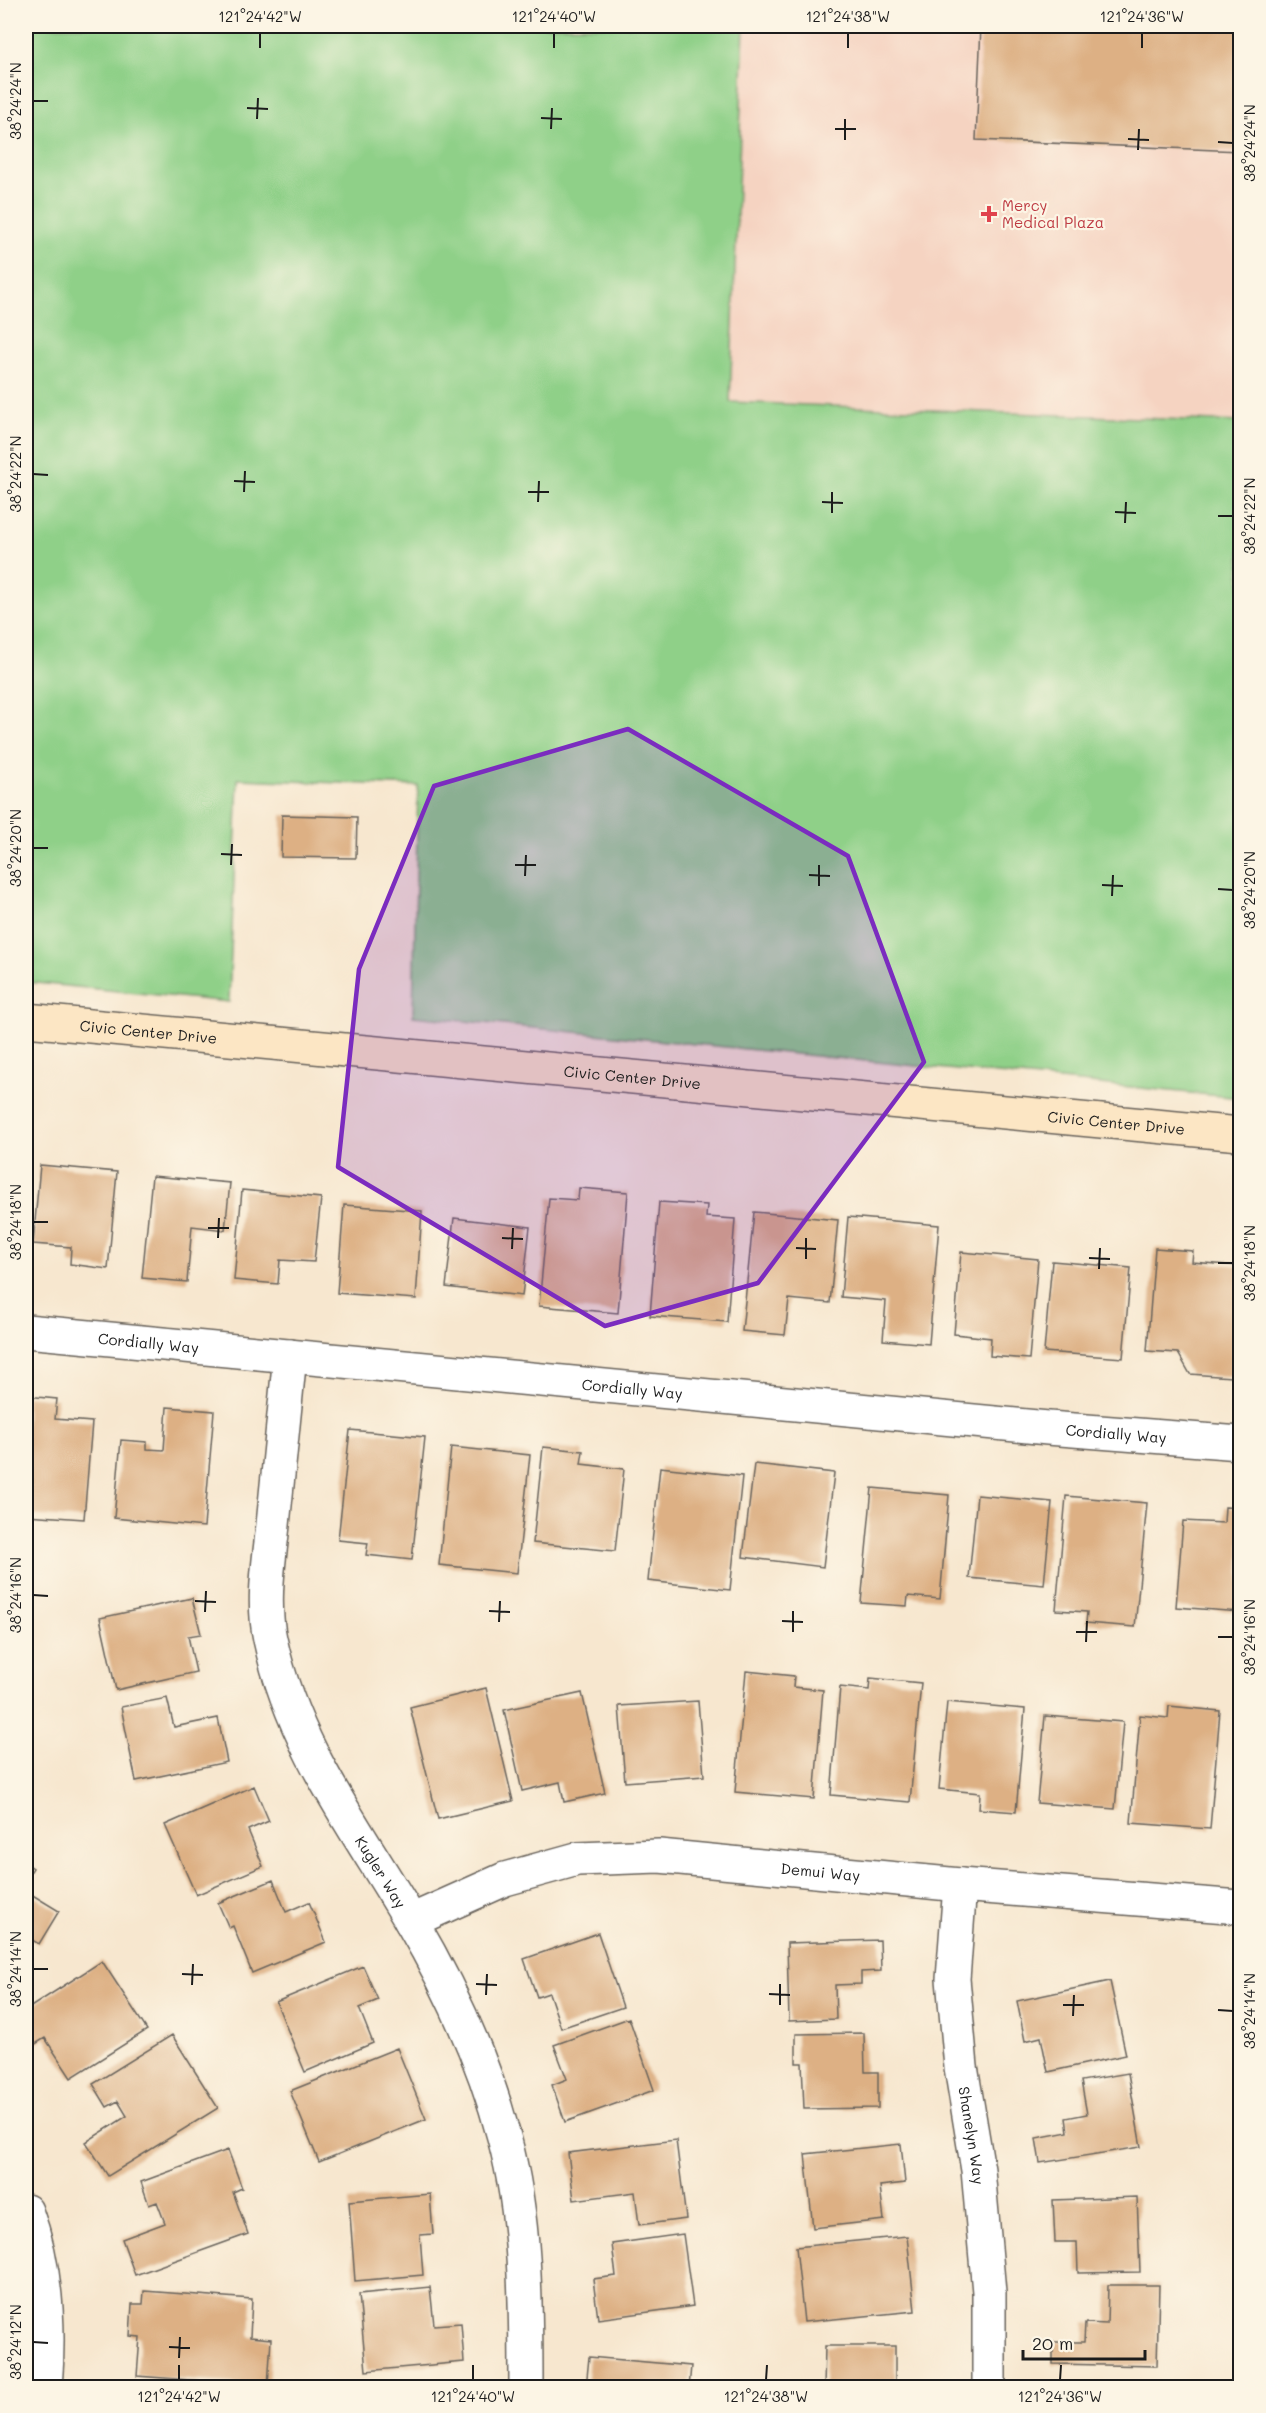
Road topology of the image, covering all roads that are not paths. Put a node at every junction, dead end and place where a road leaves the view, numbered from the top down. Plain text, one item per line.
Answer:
1 (26, 1020) edge
2 (1240, 1134) edge
3 (26, 1331) edge
4 (290, 1356) junction
5 (1240, 1443) edge
6 (960, 1885) junction
7 (1240, 1907) edge
8 (411, 1921) junction
9 (26, 2211) edge
10 (45, 2388) edge
11 (526, 2388) edge
12 (989, 2388) edge

1 - 2 street, Civic Center Drive
3 - 4 street, Cordially Way
4 - 5 street, Cordially Way
4 - 8 street, Kugler Way
6 - 7 street, Demui Way
6 - 8 street, Demui Way
6 - 12 street, Shanelyn Way
8 - 11 street, Kugler Way
9 - 10 street

